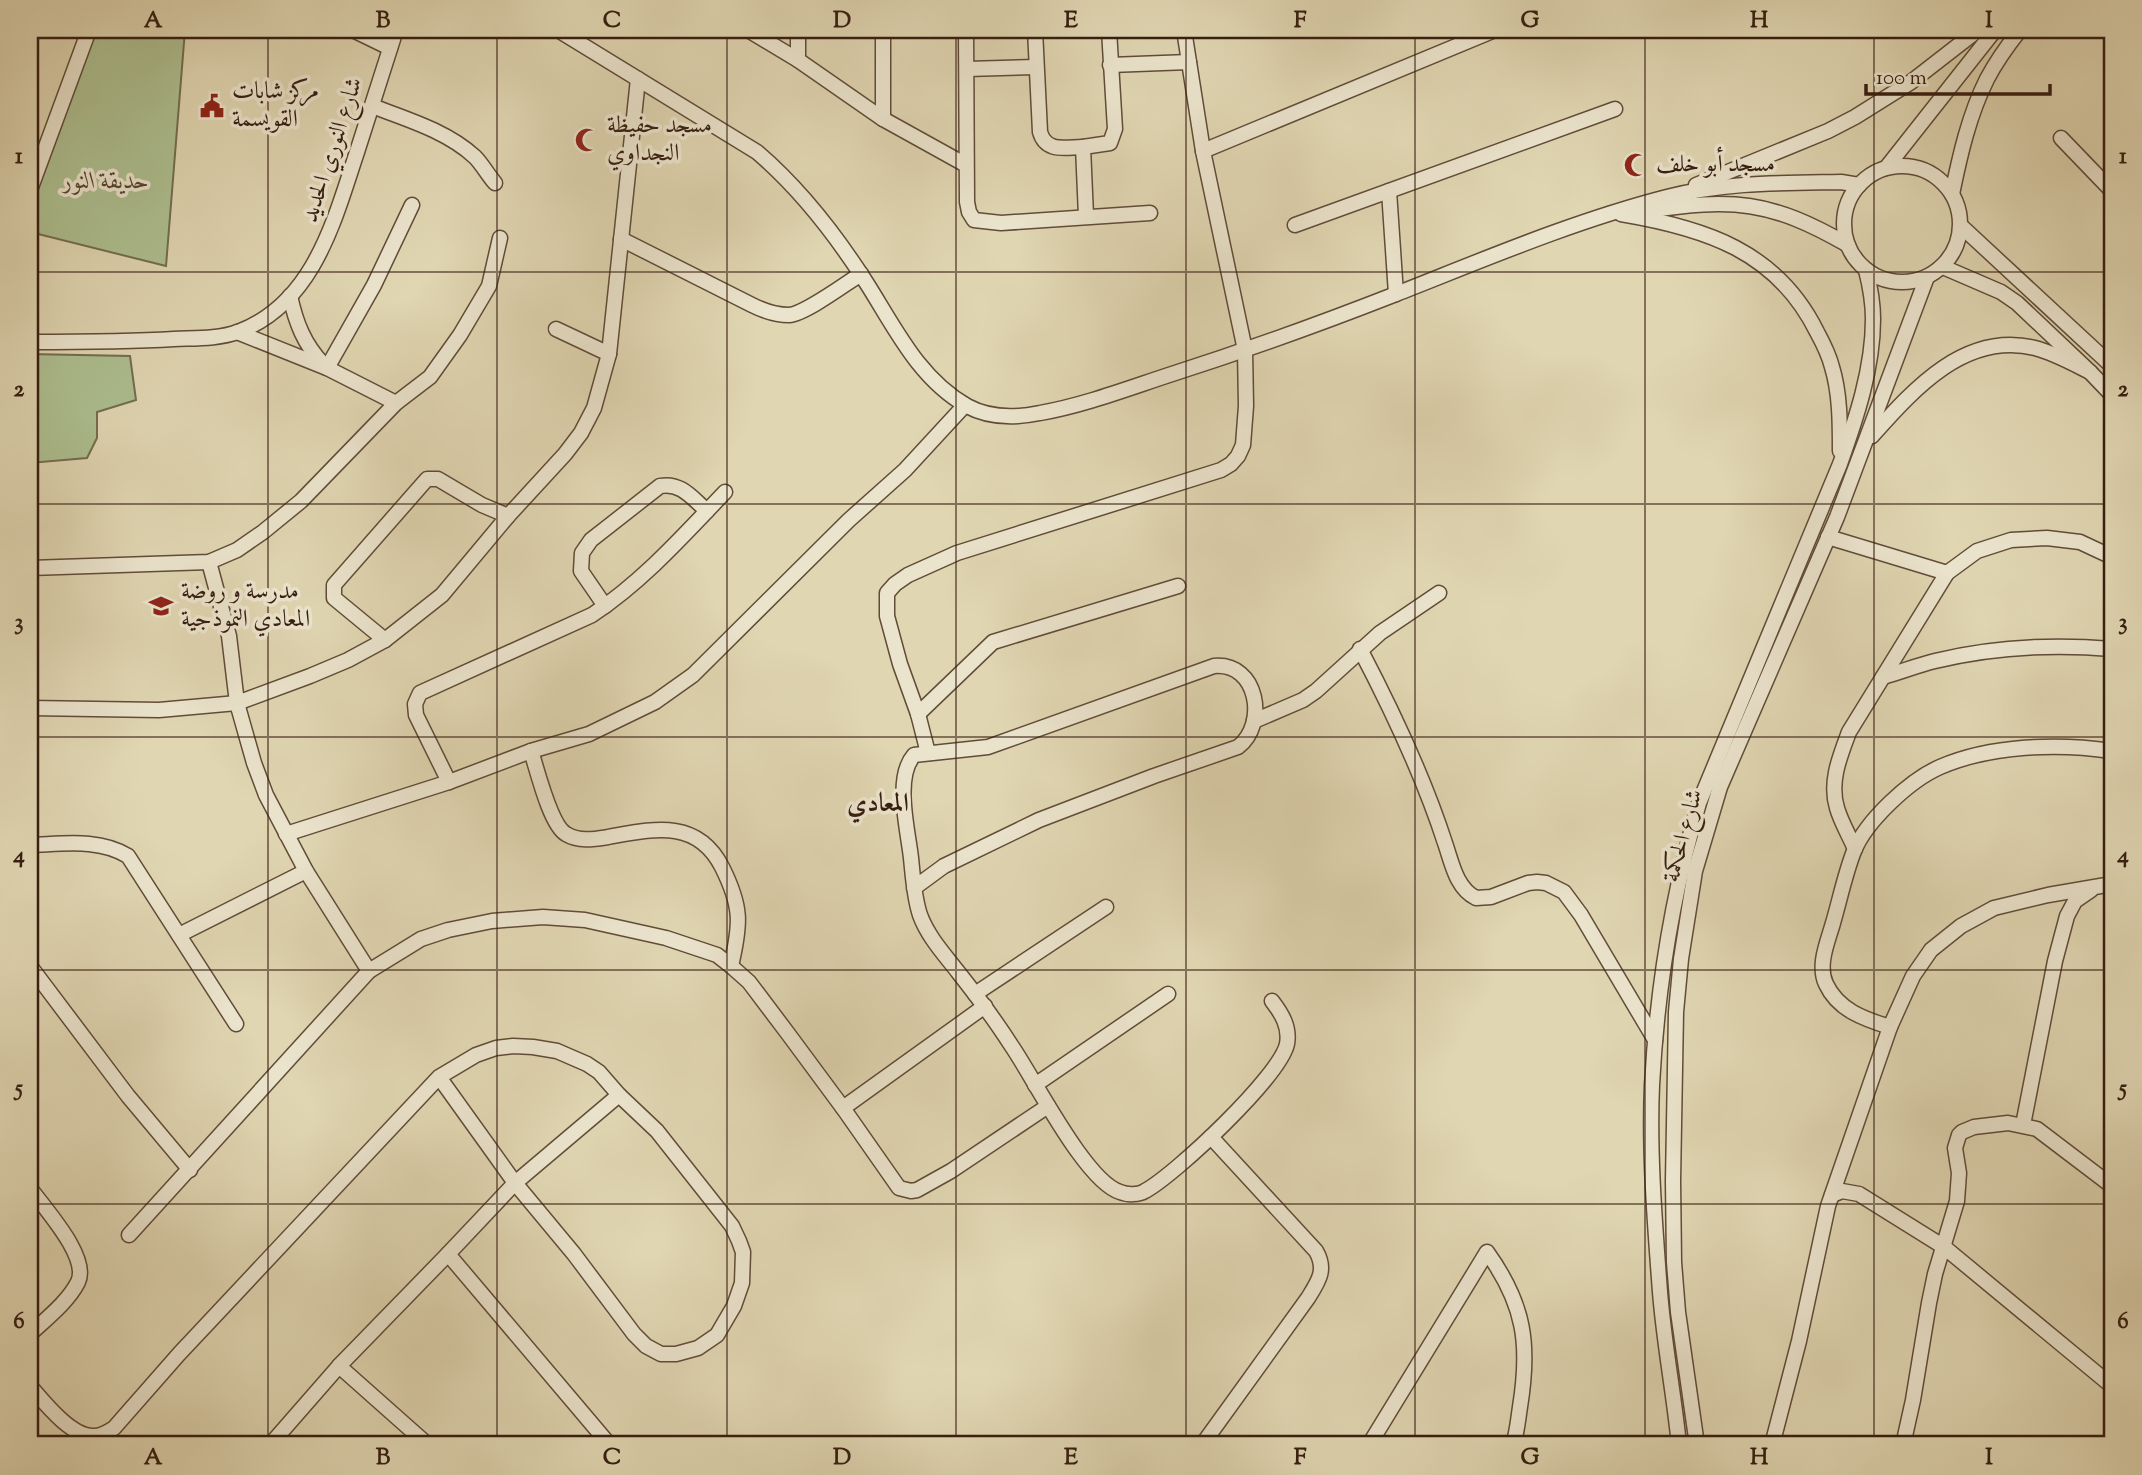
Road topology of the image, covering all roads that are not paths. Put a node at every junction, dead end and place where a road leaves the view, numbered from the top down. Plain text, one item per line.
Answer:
1 (89, 30) edge
2 (353, 30) edge
3 (396, 30) edge
4 (558, 30) edge
5 (748, 30) edge
6 (798, 30) edge
7 (883, 30) edge
8 (966, 30) edge
9 (1035, 30) edge
10 (1109, 30) edge
11 (1184, 30) edge
12 (1495, 30) edge
13 (1978, 30) edge
14 (1995, 30) edge
15 (2020, 30) edge
16 (390, 48) junction
17 (798, 60) junction
18 (1189, 62) junction
19 (1110, 65) junction
20 (1036, 67) junction
21 (967, 69) junction
22 (638, 79) junction
23 (372, 106) junction
24 (1615, 109) dead end
25 (883, 119) junction
26 (2061, 138) dead end
27 (1083, 147) junction
28 (1203, 151) junction
29 (966, 165) junction
30 (1886, 168) junction
31 (495, 183) dead end
32 (1859, 185) junction
33 (30, 190) edge
34 (1389, 191) junction
35 (2112, 191) edge
36 (1952, 194) junction
37 (1665, 197) junction
38 (412, 205) dead end
39 (1150, 213) dead end
40 (1621, 214) junction
41 (1086, 216) junction
42 (1599, 217) junction
43 (1295, 225) dead end
44 (1961, 226) junction
45 (500, 238) dead end
46 (621, 239) junction
47 (1847, 245) junction
48 (1943, 267) junction
49 (1866, 270) junction
50 (861, 274) junction
51 (1927, 277) junction
52 (1395, 294) junction
53 (290, 296) junction
54 (556, 329) dead end
55 (237, 332) junction
56 (30, 342) edge
57 (1245, 350) junction
58 (609, 354) junction
59 (2112, 366) edge
60 (327, 368) junction
61 (2090, 372) junction
62 (2112, 395) edge
63 (396, 403) junction
64 (965, 405) junction
65 (1866, 442) junction
66 (1840, 464) junction
67 (725, 492) dead end
68 (707, 511) junction
69 (508, 516) junction
70 (1828, 537) junction
71 (2111, 556) edge
72 (209, 562) junction
73 (30, 568) edge
74 (1947, 573) junction
75 (1178, 586) dead end
76 (1439, 593) dead end
77 (605, 606) junction
78 (385, 640) junction
79 (1360, 649) junction
80 (2112, 649) edge
81 (1884, 677) junction
82 (237, 703) junction
83 (30, 708) edge
84 (918, 715) junction
85 (1254, 721) junction
86 (531, 751) junction
87 (2112, 751) edge
88 (928, 753) junction
89 (449, 782) junction
90 (286, 834) junction
91 (30, 845) edge
92 (1855, 849) junction
93 (306, 871) junction
94 (2112, 884) edge
95 (914, 888) junction
96 (1106, 907) dead end
97 (179, 935) junction
98 (30, 966) edge
99 (732, 966) junction
100 (369, 971) junction
101 (975, 994) junction
102 (1168, 994) dead end
103 (1272, 1001) dead end
104 (985, 1006) junction
105 (236, 1024) dead end
106 (1889, 1027) junction
107 (1655, 1040) junction
108 (439, 1077) junction
109 (1035, 1085) junction
110 (620, 1095) junction
111 (1048, 1106) junction
112 (843, 1108) junction
113 (2023, 1125) junction
114 (1212, 1137) junction
115 (190, 1170) junction
116 (515, 1183) junction
117 (2112, 1186) edge
118 (30, 1188) edge
119 (1832, 1195) junction
120 (129, 1235) dead end
121 (1944, 1247) junction
122 (448, 1254) junction
123 (30, 1334) edge
124 (339, 1366) junction
125 (30, 1386) edge
126 (2112, 1386) edge
127 (608, 1443) dead end
128 (270, 1445) edge
129 (428, 1445) edge
130 (1202, 1445) edge
131 (1369, 1445) edge
132 (1513, 1445) edge
133 (1679, 1445) edge
134 (1697, 1445) edge
135 (1775, 1445) edge
136 (1903, 1445) edge

1 - 33 street
2 - 16 street
3 - 16 street, شارع النوري الحديد
4 - 22 street
5 - 17 street
6 - 17 street
7 - 25 street
8 - 21 street
9 - 20 street
10 - 19 street
11 - 18 street
12 - 28 street
13 - 37 street
14 - 30 street
15 - 36 street
16 - 23 street, شارع النوري الحديد
17 - 25 street
18 - 19 street
18 - 28 street
19 - 27 street
20 - 21 street
20 - 27 street
21 - 29 street
22 - 46 street
22 - 50 street
23 - 31 street
23 - 53 street, شارع النوري الحديد
24 - 34 street
25 - 29 street
26 - 35 street
27 - 41 street
28 - 57 street
29 - 41 street
30 - 32 street
30 - 36 street
32 - 37 street
32 - 47 street
34 - 43 street
34 - 52 street
36 - 44 street
37 - 42 street
38 - 60 street
39 - 41 street
40 - 42 street
40 - 47 street
40 - 66 street
42 - 52 street
44 - 48 street
44 - 59 street
45 - 63 street
46 - 50 street
46 - 58 street
47 - 49 street
48 - 51 street
48 - 61 street
49 - 51 street
49 - 66 street, شارع الحكمة
50 - 64 street
51 - 65 street, شارع الحكمة
52 - 57 street
53 - 55 street, شارع النوري الحديد
53 - 60 street
54 - 58 street
55 - 56 street, شارع النوري الحديد
55 - 60 street
57 - 64 street
57 - 84 street
58 - 69 street
60 - 63 street
61 - 62 street
61 - 65 street
63 - 72 street
64 - 86 street
65 - 70 street, شارع الحكمة
66 - 107 street, شارع الحكمة
67 - 68 street
68 - 77 street
68 - 77 street
69 - 78 street
69 - 78 street
70 - 74 street
70 - 134 street, شارع الحكمة
71 - 74 street
72 - 73 street
72 - 82 street
74 - 81 street
75 - 84 street
76 - 79 street
77 - 89 street
78 - 82 street
79 - 85 street
79 - 107 street
80 - 81 street
81 - 92 street
82 - 83 street
82 - 90 street
84 - 88 street
85 - 88 street
85 - 95 street
86 - 89 street
86 - 99 street
87 - 92 street
88 - 95 street
89 - 90 street
90 - 93 street
91 - 97 street
92 - 106 street
93 - 97 street
93 - 100 street
94 - 106 street
94 - 113 street
95 - 101 street
96 - 101 street
97 - 105 street
98 - 115 street
99 - 100 street
99 - 112 street
100 - 115 street
101 - 104 street
102 - 109 street
103 - 114 street
104 - 109 street
104 - 112 street
106 - 119 street
107 - 133 street, شارع الحكمة
108 - 110 street
108 - 116 street
108 - 125 street
109 - 111 street
110 - 116 street
110 - 116 street
111 - 112 street
111 - 114 street
113 - 117 street
113 - 121 street
114 - 130 street
115 - 120 street
116 - 122 street
118 - 123 street
119 - 121 street
119 - 135 street
121 - 126 street
121 - 136 street
122 - 124 street
122 - 127 street
124 - 128 street
124 - 129 street
131 - 132 street

